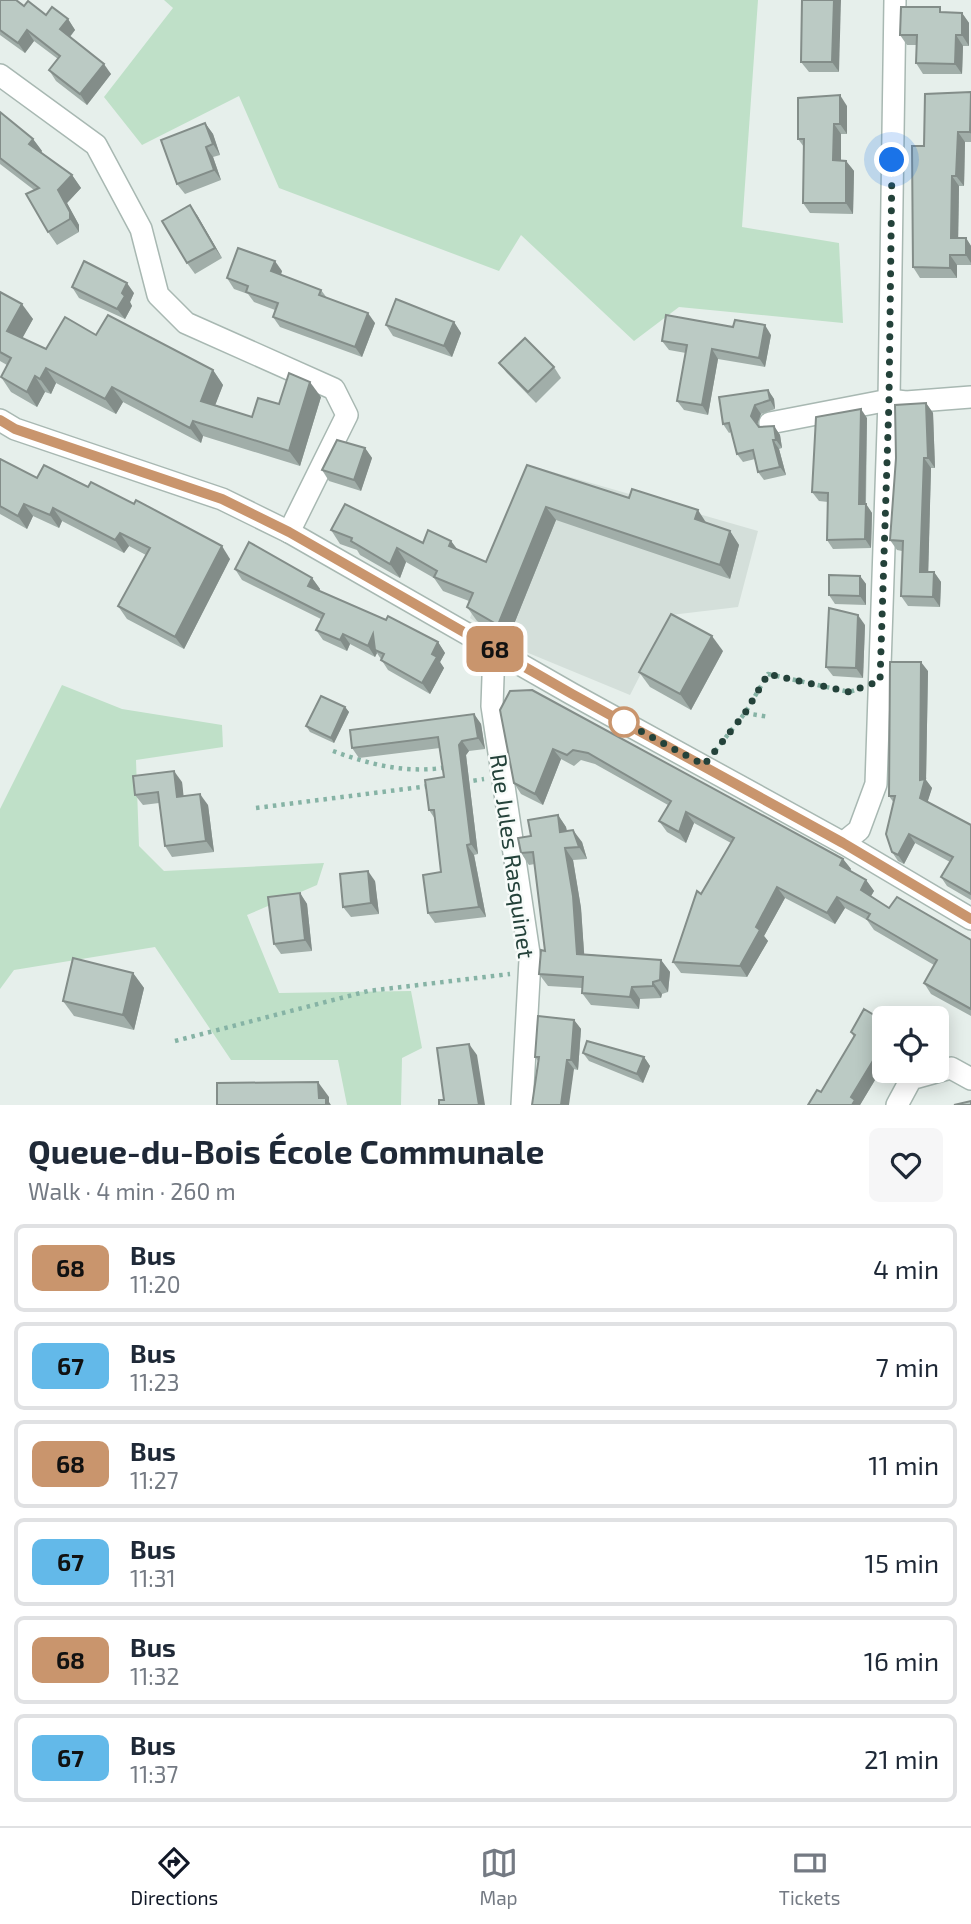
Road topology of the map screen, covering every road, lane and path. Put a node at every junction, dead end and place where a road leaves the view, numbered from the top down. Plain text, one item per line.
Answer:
1 (895, 0) edge
2 (0, 75) edge
3 (971, 397) edge
4 (889, 400) junction
5 (0, 420) edge
6 (770, 423) edge
7 (289, 532) junction
8 (494, 649) junction
9 (880, 681) junction
10 (745, 713) junction
11 (769, 717) dead end
12 (333, 751) dead end
13 (461, 765) edge
14 (704, 765) junction
15 (502, 777) junction
16 (461, 782) edge
17 (434, 786) edge
18 (256, 808) dead end
19 (843, 843) junction
20 (971, 919) edge
21 (530, 972) junction
22 (175, 1041) dead end
23 (971, 1079) edge
24 (522, 1105) edge
25 (897, 1105) edge

1 - 4 street
2 - 7 street
3 - 4 street
4 - 6 street
4 - 9 street
5 - 7 street
7 - 8 street
8 - 14 street
8 - 15 street, Rue Jules Rasquinet
9 - 10 path
9 - 19 street
10 - 11 path
10 - 14 path
12 - 13 path
14 - 19 street
15 - 16 path
15 - 21 street, Rue Jules Rasquinet
17 - 18 path
19 - 20 street
21 - 22 path
21 - 24 street, Rue Jules Rasquinet
23 - 25 street

